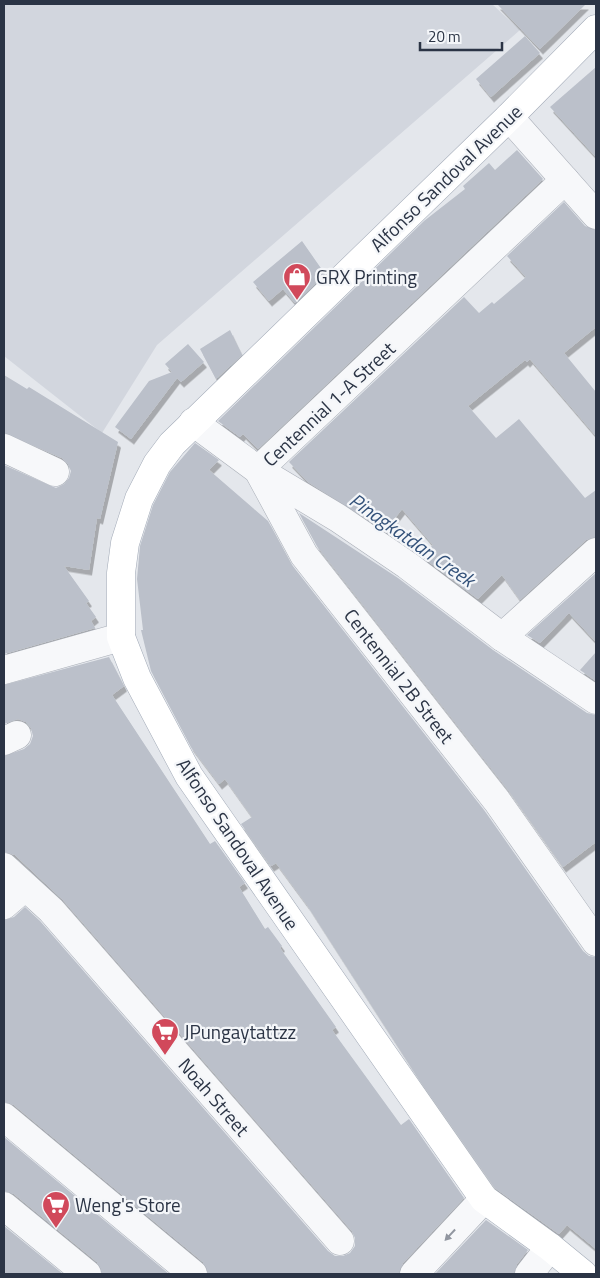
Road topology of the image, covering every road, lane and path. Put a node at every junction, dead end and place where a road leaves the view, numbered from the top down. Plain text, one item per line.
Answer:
1 (596, 29) edge
2 (509, 117) junction
3 (565, 180) junction
4 (596, 215) edge
5 (193, 422) junction
6 (4, 448) edge
7 (258, 470) junction
8 (55, 472) dead end
9 (596, 552) edge
10 (121, 637) junction
11 (502, 638) junction
12 (4, 670) edge
13 (596, 700) edge
14 (4, 867) edge
15 (25, 887) junction
16 (4, 905) edge
17 (596, 942) edge
18 (4, 1117) edge
19 (484, 1199) junction
20 (4, 1206) edge
21 (340, 1241) dead end
22 (550, 1248) junction
23 (87, 1274) edge
24 (193, 1274) edge
25 (414, 1274) edge
26 (529, 1274) edge
27 (583, 1274) edge

1 - 2 main road, Alfonso Sandoval Avenue
2 - 3 street
2 - 5 main road, Alfonso Sandoval Avenue
3 - 4 street
3 - 7 street, Centennial 1-A Street
5 - 7 street, Centennial 2B Street
5 - 10 main road, Alfonso Sandoval Avenue
6 - 8 street
7 - 11 street, Centennial 1-A Street
7 - 17 street, Centennial 2B Street
9 - 11 street
10 - 12 street
10 - 19 main road, Alfonso Sandoval Avenue
11 - 13 street, Centennial 1-A Street
14 - 15 street, Noah Street
15 - 16 street
15 - 21 street, Noah Street
18 - 24 street
19 - 22 main road, Alfonso Sandoval Avenue
19 -> 25 street
20 - 23 street
22 - 26 street
22 - 27 main road, Alfonso Sandoval Avenue

